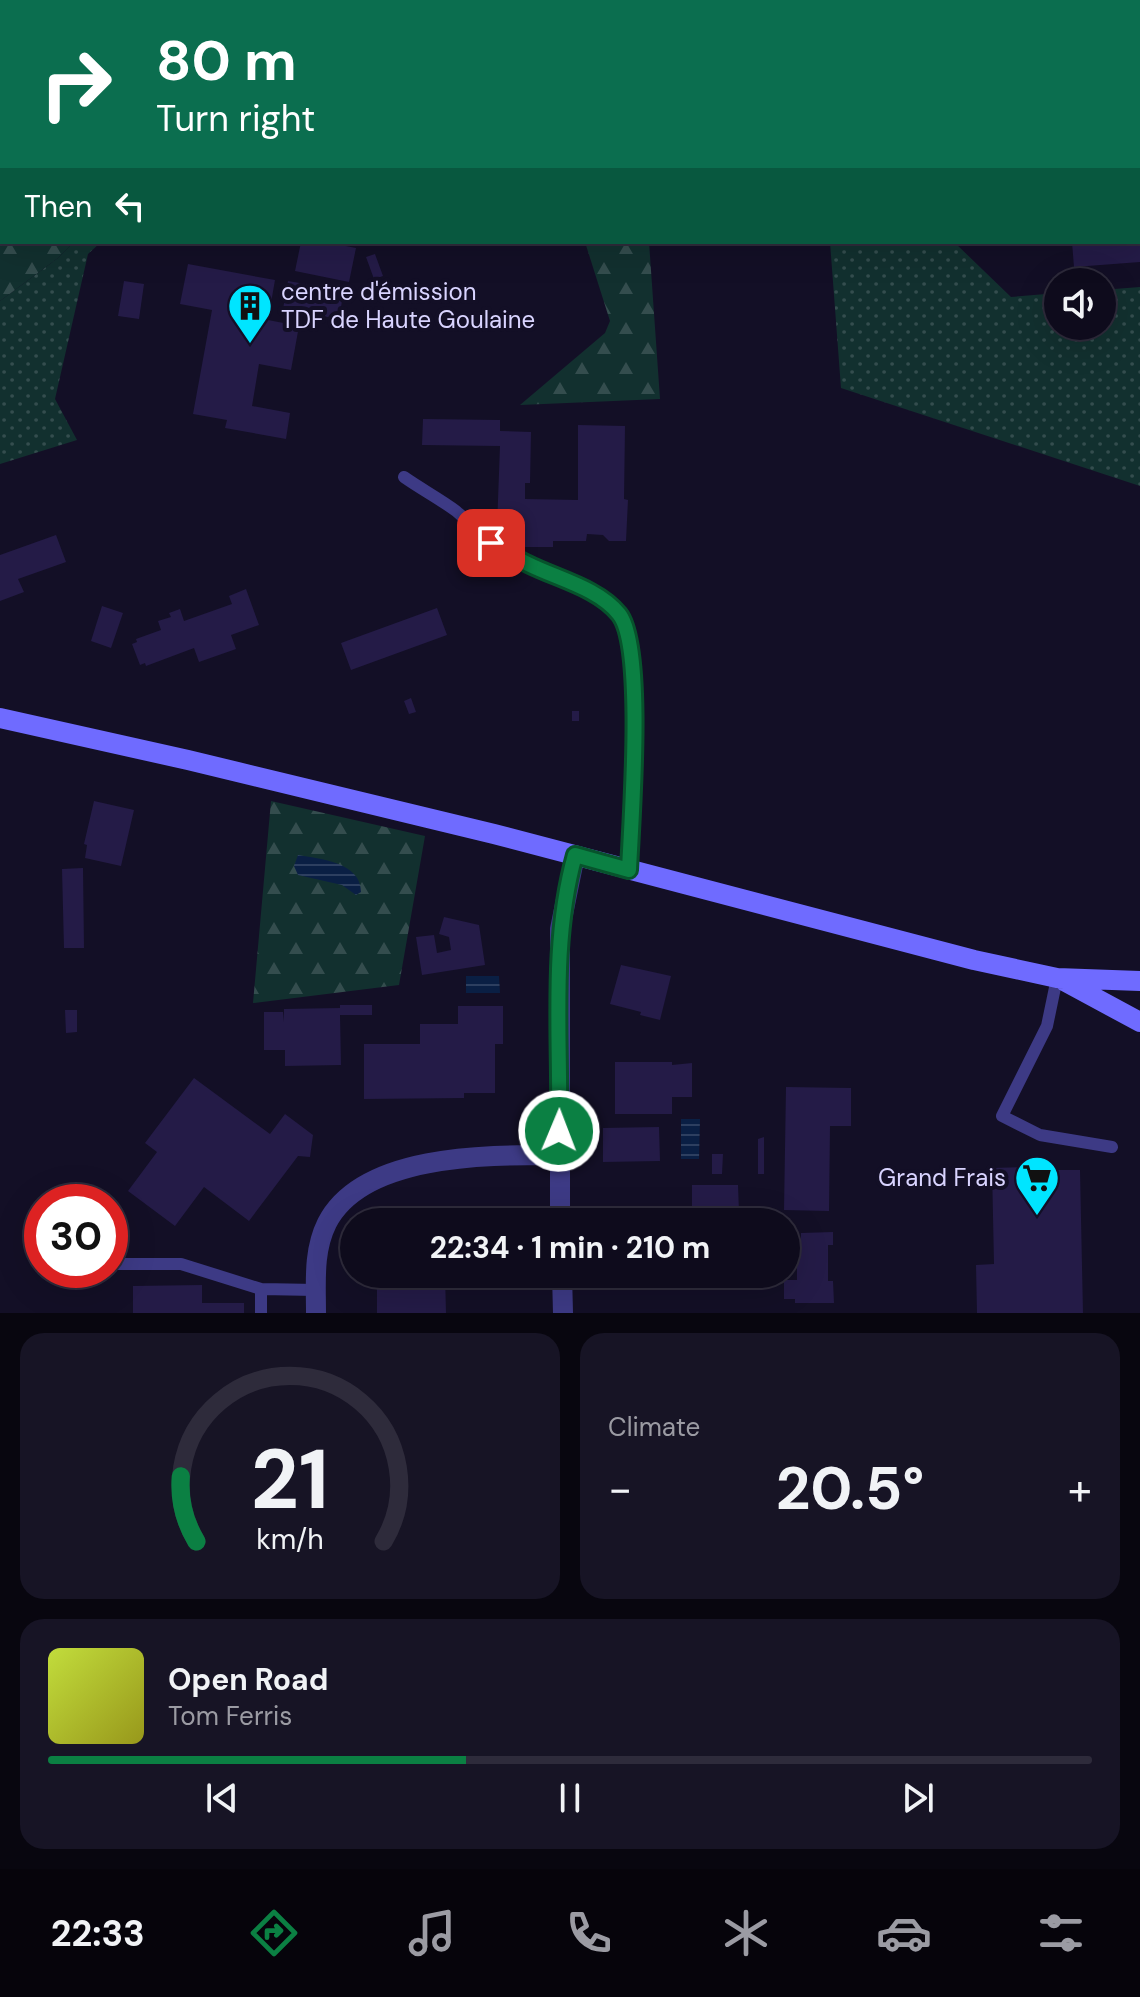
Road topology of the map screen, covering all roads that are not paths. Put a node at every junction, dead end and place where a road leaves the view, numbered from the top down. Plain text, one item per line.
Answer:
1 (404, 477) dead end
2 (0, 718) edge
3 (575, 855) junction
4 (629, 870) junction
5 (1057, 978) junction
6 (1140, 981) edge
7 (1140, 1022) edge
8 (1112, 1147) dead end
9 (559, 1155) junction
10 (560, 1208) edge
11 (128, 1264) edge
12 (562, 1288) edge
13 (261, 1289) junction
14 (316, 1290) junction
15 (261, 1313) edge
16 (316, 1313) edge
17 (563, 1313) edge

1 - 4 lane
2 - 3 street
3 - 4 street
3 - 9 street
4 - 5 street
5 - 6 street
5 - 7 street
5 - 8 lane
9 - 10 street
9 - 14 street
11 - 13 lane
12 - 17 street
13 - 14 lane
13 - 15 lane
14 - 16 street

